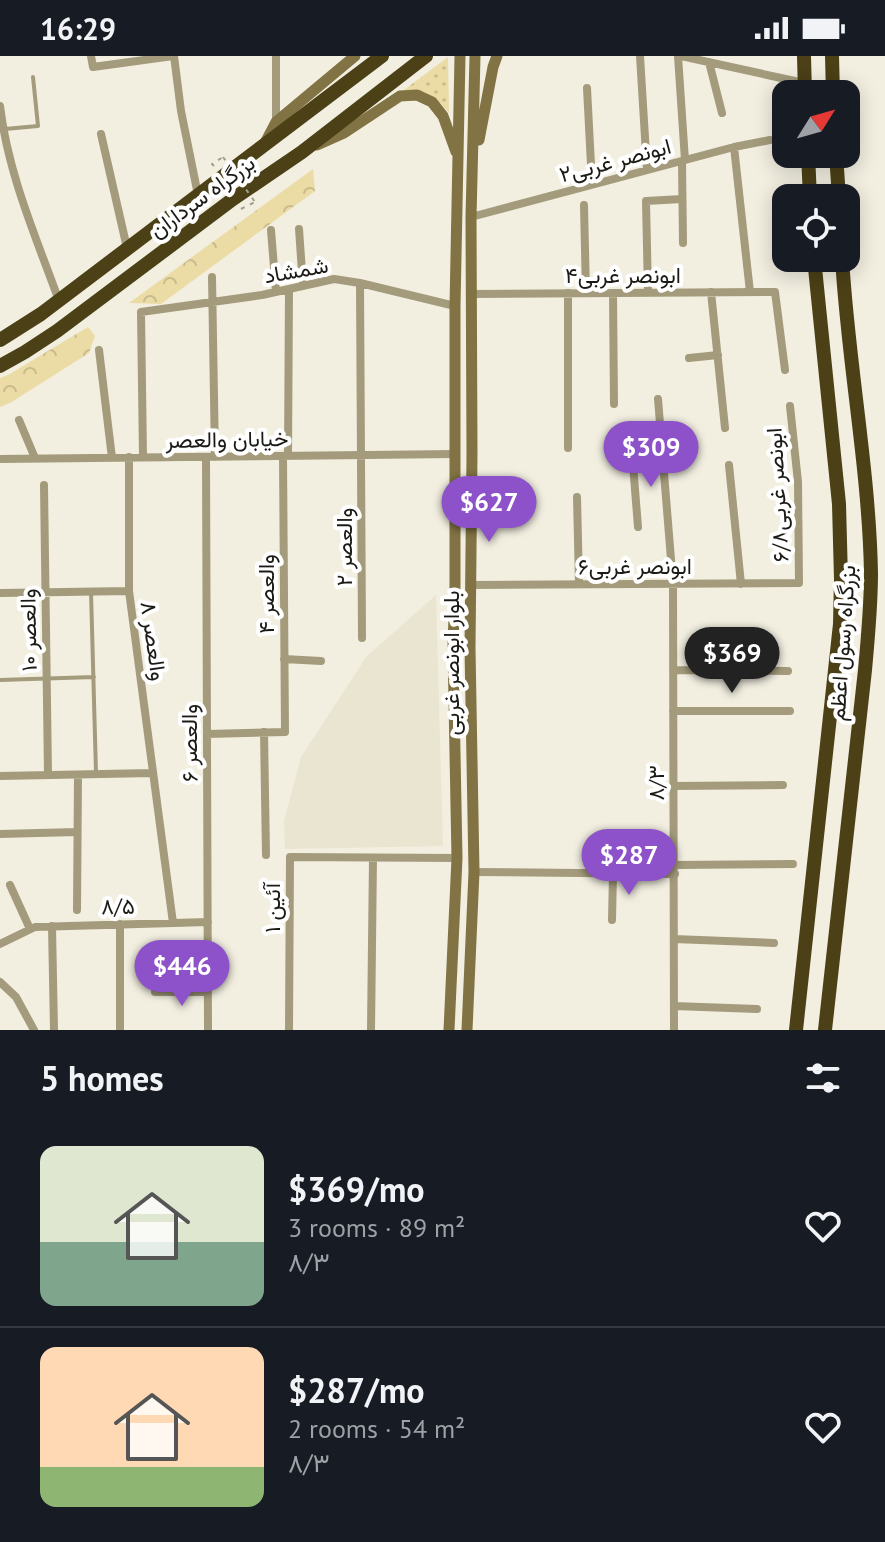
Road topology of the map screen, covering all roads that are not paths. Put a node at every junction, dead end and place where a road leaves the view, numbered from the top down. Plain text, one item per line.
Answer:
1 (91, 56) edge
2 (173, 56) edge
3 (276, 56) edge
4 (338, 56) edge
5 (355, 56) edge
6 (382, 56) edge
7 (426, 56) edge
8 (460, 56) edge
9 (475, 56) edge
10 (497, 56) edge
11 (640, 56) edge
12 (680, 56) edge
13 (804, 56) edge
14 (832, 56) edge
15 (709, 62) junction
16 (338, 70) junction
17 (33, 77) dead end
18 (772, 80) edge
19 (804, 80) edge
20 (833, 80) edge
21 (587, 88) dead end
22 (0, 106) edge
23 (722, 113) dead end
24 (276, 122) junction
25 (3, 130) junction
26 (101, 134) dead end
27 (770, 140) dead end
28 (265, 144) junction
29 (734, 147) junction
30 (302, 152) junction
31 (459, 159) junction
32 (473, 160) junction
33 (683, 160) junction
34 (647, 170) junction
35 (592, 184) junction
36 (198, 195) junction
37 (682, 199) junction
38 (584, 205) dead end
39 (471, 217) junction
40 (299, 229) dead end
41 (271, 230) dead end
42 (683, 243) dead end
43 (127, 248) junction
44 (815, 272) edge
45 (843, 272) edge
46 (212, 277) dead end
47 (360, 283) junction
48 (303, 286) junction
49 (289, 289) junction
50 (276, 292) junction
51 (711, 292) junction
52 (750, 292) junction
53 (568, 293) junction
54 (586, 293) junction
55 (613, 293) junction
56 (648, 293) junction
57 (471, 294) junction
58 (59, 301) junction
59 (214, 302) junction
60 (455, 306) junction
61 (0, 340) edge
62 (99, 350) dead end
63 (718, 355) junction
64 (689, 358) dead end
65 (0, 366) edge
66 (785, 370) dead end
67 (658, 399) dead end
68 (614, 404) dead end
69 (790, 406) dead end
70 (19, 420) dead end
71 (725, 428) dead end
72 (568, 448) dead end
73 (662, 449) junction
74 (455, 454) junction
75 (361, 455) junction
76 (285, 456) junction
77 (129, 457) junction
78 (143, 457) junction
79 (211, 457) junction
80 (35, 458) junction
81 (112, 458) junction
82 (0, 459) edge
83 (729, 465) dead end
84 (44, 485) dead end
85 (577, 497) dead end
86 (638, 527) dead end
87 (799, 583) joint
88 (579, 584) junction
89 (673, 584) junction
90 (741, 584) junction
91 (471, 585) junction
92 (129, 591) junction
93 (91, 592) junction
94 (0, 593) edge
95 (46, 593) junction
96 (362, 638) dead end
97 (284, 659) junction
98 (321, 661) dead end
99 (673, 670) junction
100 (788, 671) dead end
101 (94, 677) junction
102 (47, 679) junction
103 (0, 680) edge
104 (673, 711) junction
105 (790, 711) dead end
106 (264, 732) junction
107 (207, 734) junction
108 (153, 773) junction
109 (96, 774) junction
110 (48, 775) junction
111 (78, 775) junction
112 (0, 776) edge
113 (783, 785) dead end
114 (674, 786) junction
115 (455, 789) junction
116 (473, 789) junction
117 (77, 832) junction
118 (0, 834) edge
119 (266, 855) dead end
120 (373, 858) junction
121 (457, 858) junction
122 (793, 864) dead end
123 (675, 870) junction
124 (474, 872) junction
125 (613, 874) junction
126 (10, 885) dead end
127 (77, 910) dead end
128 (612, 920) dead end
129 (208, 922) junction
130 (173, 923) junction
131 (120, 924) junction
132 (52, 926) junction
133 (30, 929) junction
134 (674, 939) junction
135 (774, 943) dead end
136 (0, 944) edge
137 (0, 982) edge
138 (155, 992) dead end
139 (208, 992) junction
140 (674, 1006) junction
141 (757, 1009) dead end
142 (796, 1027) edge
143 (826, 1029) edge
144 (34, 1030) edge
145 (54, 1030) edge
146 (120, 1030) edge
147 (208, 1030) edge
148 (289, 1030) edge
149 (371, 1030) edge
150 (449, 1030) edge
151 (467, 1030) edge
152 (674, 1030) edge

1 - 2 street
2 - 36 street
3 - 24 street
4 - 16 street
5 - 16 main road
6 - 28 highway, بزرگراه سرداران
7 - 30 highway, بزرگراه سرداران
8 - 31 main road, بلوار ابونصر غربی
9 - 32 main road, بلوار ابونصر غربی
10 - 32 main road
11 - 34 street
12 - 15 street
12 - 33 street
13 - 19 highway
14 - 20 highway
15 - 18 street
15 - 23 street
16 - 24 main road
17 - 25 lane
21 - 35 street
22 - 25 street
24 - 28 main road
25 - 58 street
26 - 43 street
27 - 29 street, ۲ابونصر غربی
28 - 36 highway, بزرگراه سرداران
29 - 33 street, ۲ابونصر غربی
29 - 52 street
30 - 31 main road
30 - 65 highway, بزرگراه سرداران
31 - 60 main road, بلوار ابونصر غربی
32 - 39 main road, بلوار ابونصر غربی
33 - 34 street, ۲ابونصر غربی
33 - 37 street
34 - 35 street, ۲ابونصر غربی
35 - 39 street, ۲ابونصر غربی
36 - 43 highway, بزرگراه سرداران
37 - 42 street
37 - 56 street
38 - 54 street
39 - 57 main road, بلوار ابونصر غربی
40 - 48 street
41 - 50 street
43 - 58 highway, بزرگراه سرداران
44 - 142 highway, بزرگراه رسول اعظم
45 - 143 highway, بزرگراه رسول اعظم
46 - 59 street, والعصر ۶
47 - 48 street, شمشاد
47 - 60 street, شمشاد
47 - 75 street, والعصر ۲
48 - 49 street, شمشاد
49 - 50 street, شمشاد
49 - 76 street, والعصر ۴
50 - 59 street, شمشاد
51 - 52 street, ۴ابونصر غربی
51 - 56 street, ۴ابونصر غربی
51 - 63 street
52 - 66 street, ۴ابونصر غربی
53 - 54 street, ۴ابونصر غربی
53 - 57 street, ۴ابونصر غربی
53 - 72 street
54 - 55 street, ۴ابونصر غربی
55 - 56 street, ۴ابونصر غربی
55 - 68 street
57 - 91 main road, بلوار ابونصر غربی
58 - 61 highway, بزرگراه سرداران
59 - 78 street, شمشاد
59 - 79 street, والعصر ۶
60 - 74 main road, بلوار ابونصر غربی
62 - 81 street
63 - 64 street
63 - 71 street
67 - 73 street, ۸/۳
69 - 87 street, ۶/۸ابونصر غربی
70 - 80 street
73 - 86 street
73 - 89 street, ۸/۳
74 - 75 street, خیابان والعصر
74 - 115 main road, بلوار ابونصر غربی
75 - 76 street, خیابان والعصر
75 - 96 street, والعصر ۲
76 - 79 street, خیابان والعصر
76 - 97 street, والعصر ۴
77 - 78 street, خیابان والعصر
77 - 81 street, خیابان والعصر
77 - 92 street, والعصر ۸
78 - 79 street, خیابان والعصر
79 - 107 street, والعصر ۶
80 - 81 street, خیابان والعصر
80 - 82 street, خیابان والعصر
83 - 90 street
84 - 95 street, والعصر ۱۰
85 - 88 street
87 - 90 street, ۶ابونصر غربی
88 - 89 street, ۶ابونصر غربی
88 - 91 street, ۶ابونصر غربی
89 - 90 street, ۶ابونصر غربی
89 - 99 street, ۸/۳
91 - 116 main road, بلوار ابونصر غربی
92 - 93 street
92 - 108 street, والعصر ۸
93 - 95 street
93 - 101 lane
94 - 95 street
95 - 102 street, والعصر ۱۰
97 - 98 street
97 - 106 street, والعصر ۴
99 - 100 street
99 - 104 street, ۸/۳
101 - 102 lane
101 - 109 lane
102 - 103 lane
102 - 110 street, والعصر ۱۰
104 - 105 street
104 - 114 street, ۸/۳
106 - 107 street
106 - 119 street
107 - 129 street, والعصر ۶
108 - 109 street
108 - 130 street, والعصر ۸
109 - 111 street
110 - 111 street
110 - 112 street
111 - 117 street
113 - 114 street
114 - 123 street, ۸/۳
115 - 116 main road
115 - 121 main road, بلوار ابونصر غربی
116 - 124 main road, بلوار ابونصر غربی
117 - 118 street
117 - 127 street
120 - 121 street, آئین ۱
120 - 148 street, آئین ۱
120 - 149 street
121 - 150 main road, بلوار ابونصر غربی
122 - 123 street
123 - 125 street
123 - 134 street, ۸/۳
124 - 125 street
124 - 151 main road, بلوار ابونصر غربی
125 - 128 street
126 - 133 street
129 - 130 street, ۸/۵
129 - 139 street, والعصر ۶
130 - 131 street, ۸/۵
131 - 132 street, ۸/۵
131 - 146 street
132 - 133 street, ۸/۵
132 - 145 street
133 - 136 street, ۸/۵
134 - 135 street
134 - 140 street, ۸/۳
137 - 144 street
138 - 139 street
139 - 147 street, والعصر ۶
140 - 141 street
140 - 152 street, ۸/۳
142 - 143 highway

